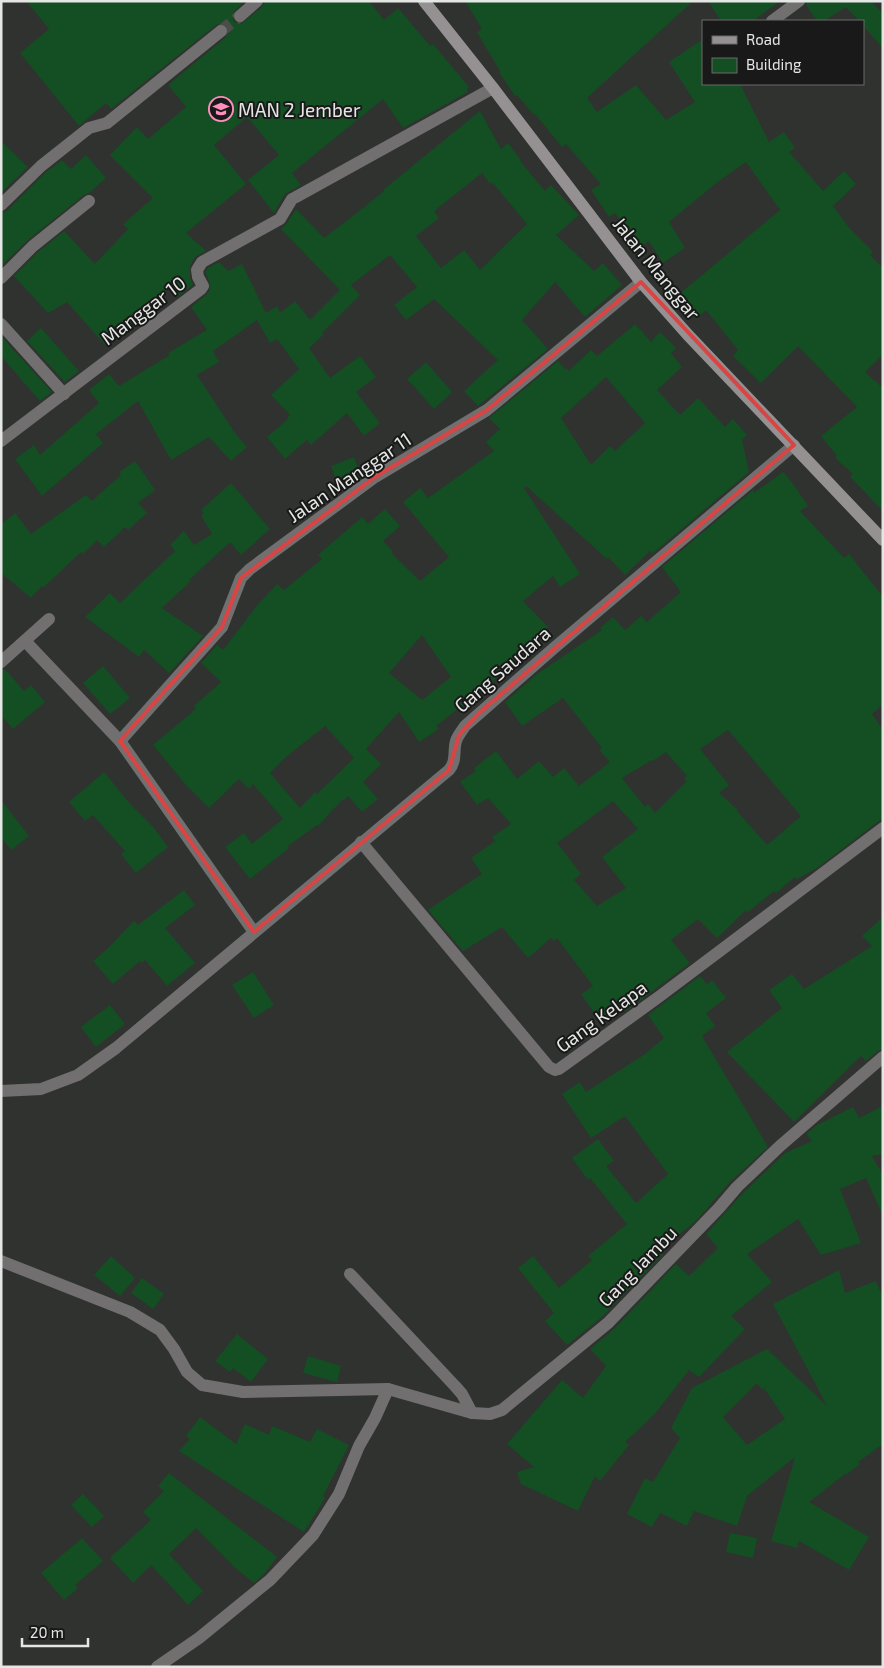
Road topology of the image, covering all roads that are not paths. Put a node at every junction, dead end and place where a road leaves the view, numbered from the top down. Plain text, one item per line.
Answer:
1 (257, 1) edge
2 (424, 1) edge
3 (799, 1) edge
4 (240, 16) tunnel mouth
5 (773, 20) edge
6 (221, 31) tunnel mouth
7 (493, 88) junction
8 (89, 201) dead end
9 (1, 205) edge
10 (1, 278) edge
11 (641, 282) junction
12 (1, 324) edge
13 (64, 394) junction
14 (1, 441) edge
15 (794, 445) junction
16 (883, 540) edge
17 (49, 619) dead end
18 (25, 641) junction
19 (1, 662) edge
20 (120, 741) junction
21 (883, 828) edge
22 (361, 842) junction
23 (254, 932) junction
24 (883, 1057) edge
25 (1, 1092) edge
26 (1, 1261) edge
27 (350, 1274) dead end
28 (384, 1396) junction
29 (472, 1414) junction
30 (157, 1667) edge

1 - 4 street
2 - 7 main road, Jalan Manggar
3 - 5 street
6 - 9 street
7 - 11 main road, Jalan Manggar
7 - 13 street, Manggar 10
8 - 10 street
11 - 15 main road, Jalan Manggar
11 - 20 street, Jalan Manggar 11
12 - 13 street
13 - 14 street, Manggar 10
15 - 16 main road, Jalan Manggar
15 - 22 street, Gang Saudara
17 - 18 street
18 - 19 street
18 - 20 street
20 - 23 street
21 - 22 street, Gang Kelapa
22 - 23 street, Gang Saudara
23 - 25 street, Gang Saudara
24 - 29 street, Gang Jambu
26 - 28 street, Gang Jambu
27 - 29 street
28 - 29 street, Gang Jambu
28 - 30 street

